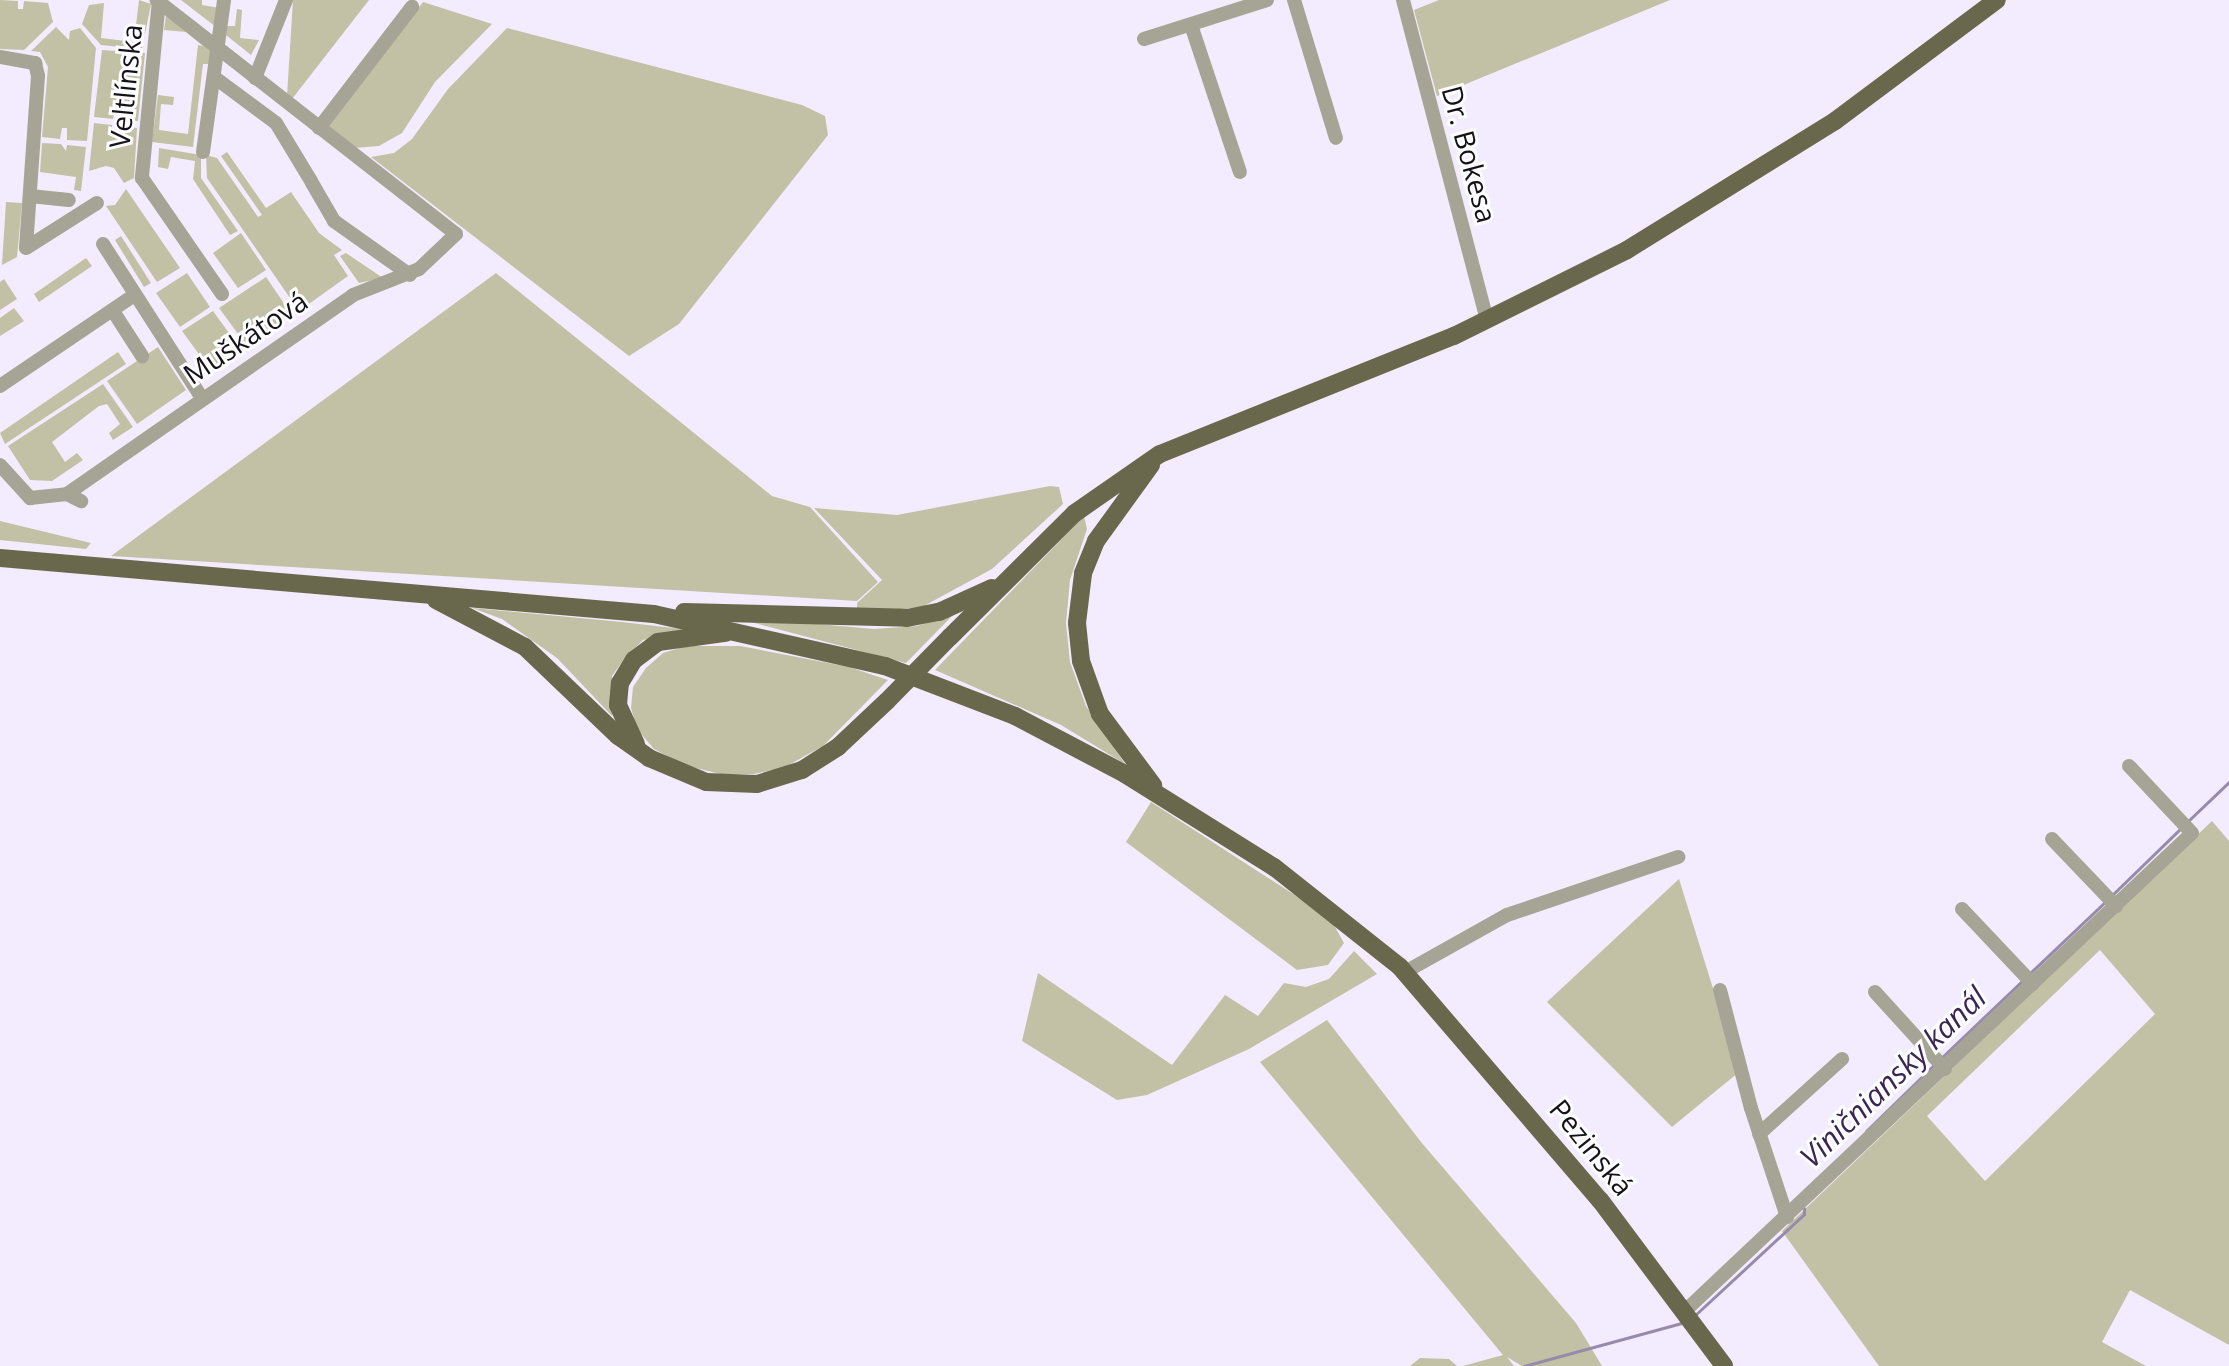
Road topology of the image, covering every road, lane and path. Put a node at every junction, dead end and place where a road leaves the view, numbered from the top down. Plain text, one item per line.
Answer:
1 (224, 0) edge
2 (286, 0) edge
3 (1267, 0) edge
4 (1294, 0) edge
5 (1403, 0) edge
6 (1997, 0) edge
7 (158, 1) edge
8 (412, 7) dead end
9 (1191, 25) junction
10 (1144, 39) dead end
11 (217, 49) junction
12 (0, 57) edge
13 (214, 77) junction
14 (255, 78) junction
15 (319, 128) junction
16 (1336, 138) dead end
17 (203, 152) dead end
18 (1240, 172) dead end
19 (30, 196) junction
20 (69, 200) dead end
21 (97, 203) dead end
22 (103, 244) dead end
23 (410, 275) junction
24 (222, 294) dead end
25 (133, 296) junction
26 (113, 311) junction
27 (1487, 321) junction
28 (142, 356) dead end
29 (0, 386) edge
30 (202, 398) junction
31 (1160, 454) junction
32 (0, 465) edge
33 (0, 558) edge
34 (1002, 584) junction
35 (426, 595) junction
36 (654, 614) junction
37 (745, 630) junction
38 (649, 758) junction
39 (2129, 766) dead end
40 (1162, 797) junction
41 (2052, 839) dead end
42 (1678, 857) dead end
43 (2116, 906) junction
44 (1962, 909) dead end
45 (1405, 972) junction
46 (2033, 984) junction
47 (1720, 990) dead end
48 (1875, 992) dead end
49 (1842, 1059) dead end
50 (1945, 1069) junction
51 (1759, 1134) junction
52 (1787, 1217) junction
53 (1690, 1317) junction
54 (1724, 1366) edge

1 - 11 street
2 - 14 street
3 - 9 street
4 - 16 street
5 - 27 street, Dr. Bokesa
6 - 27 main road
7 - 11 street
7 - 24 street, Veltlínska
8 - 15 street
9 - 10 street
9 - 18 street
11 - 13 street
11 - 14 street
12 - 19 street
13 - 17 street
13 - 23 street
14 - 15 street
15 - 23 street, Muškátová
19 - 20 street
19 - 21 street
22 - 25 street
23 - 30 street, Muškátová
25 - 26 street
25 - 30 street
26 - 28 street
26 - 29 street
27 - 31 main road
30 - 32 street, Muškátová
31 - 34 main road
31 - 40 main road
33 - 35 main road
34 - 36 main road
34 - 38 main road, bridge
35 - 36 main road
35 - 38 main road
36 - 37 main road, Pezinská
37 - 38 main road
37 - 40 main road, Pezinská
39 - 43 street
40 - 45 main road, Pezinská
41 - 43 street
42 - 45 street
43 - 46 street
44 - 46 street
45 - 53 main road, Pezinská
46 - 50 street
47 - 51 street
48 - 50 street
49 - 51 street
50 - 52 street
51 - 52 street
52 - 53 street
53 - 54 main road, Pezinská

